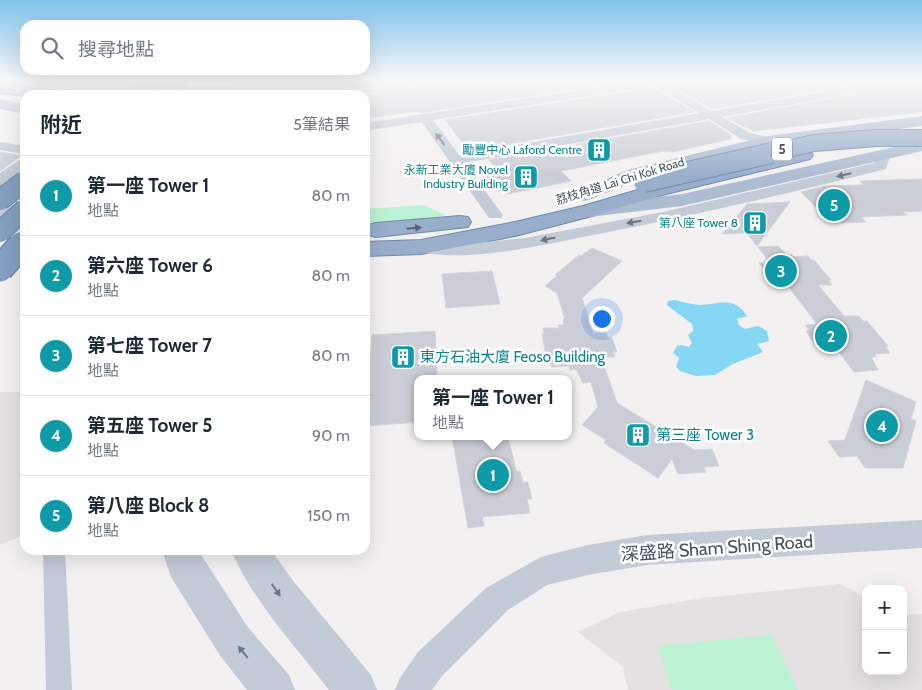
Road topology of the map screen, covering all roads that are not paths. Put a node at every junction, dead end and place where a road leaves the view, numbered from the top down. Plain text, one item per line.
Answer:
1 (6, 112) edge
2 (461, 112) edge
3 (705, 112) edge
4 (726, 112) edge
5 (20, 115) edge
6 (710, 115) junction
7 (425, 118) junction
8 (922, 121) edge
9 (370, 126) edge
10 (844, 130) junction
11 (896, 131) joint
12 (768, 141) junction
13 (921, 143) edge
14 (0, 146) edge
15 (20, 149) edge
16 (882, 156) junction
17 (455, 160) junction
18 (20, 168) edge
19 (0, 182) edge
20 (20, 190) edge
21 (587, 203) junction
22 (11, 206) edge
23 (495, 215) junction
24 (370, 230) edge
25 (0, 232) edge
26 (20, 244) edge
27 (20, 247) edge
28 (421, 247) junction
29 (370, 249) edge
30 (0, 255) edge
31 (0, 269) edge
32 (922, 534) edge
33 (54, 555) edge
34 (181, 555) edge
35 (252, 555) edge
36 (59, 690) edge
37 (274, 690) edge
38 (356, 690) edge
39 (412, 690) edge

1 - 5 main road
2 - 7 street
3 - 6 street
4 - 6 street
6 - 12 street
6 - 17 street
7 - 9 street
17 -> 7 street
8 - 10 main road, 荔枝角道 Lai Chi Kok Road
10 - 11 street, 荔枝角道 Lai Chi Kok Road
10 - 12 main road, 荔枝角道 Lai Chi Kok Road
11 - 13 main road
12 - 21 main road, 荔枝角道 Lai Chi Kok Road
13 - 16 main road, 荔枝角道 Lai Chi Kok Road
13 - 21 highway, 5, bridge
14 - 15 street
16 - 21 main road, 荔枝角道 Lai Chi Kok Road
16 -> 28 street, 荔枝角道 Lai Chi Kok Road
17 - 23 street
18 - 19 street
20 - 22 highway, bridge
21 - 23 highway, 荔枝角道 Lai Chi Kok Road / 5
21 - 28 highway, 荔枝角道 Lai Chi Kok Road / 5
22 - 25 highway, bridge
24 -> 23 highway, 荔枝角道 Lai Chi Kok Road / 5
26 - 30 street
27 - 31 highway, bridge
28 - 29 highway, 荔枝角道 Lai Chi Kok Road / 5
32 - 39 street, 深盛路 Sham Shing Road
33 - 36 street
37 -> 34 street
35 -> 38 street

